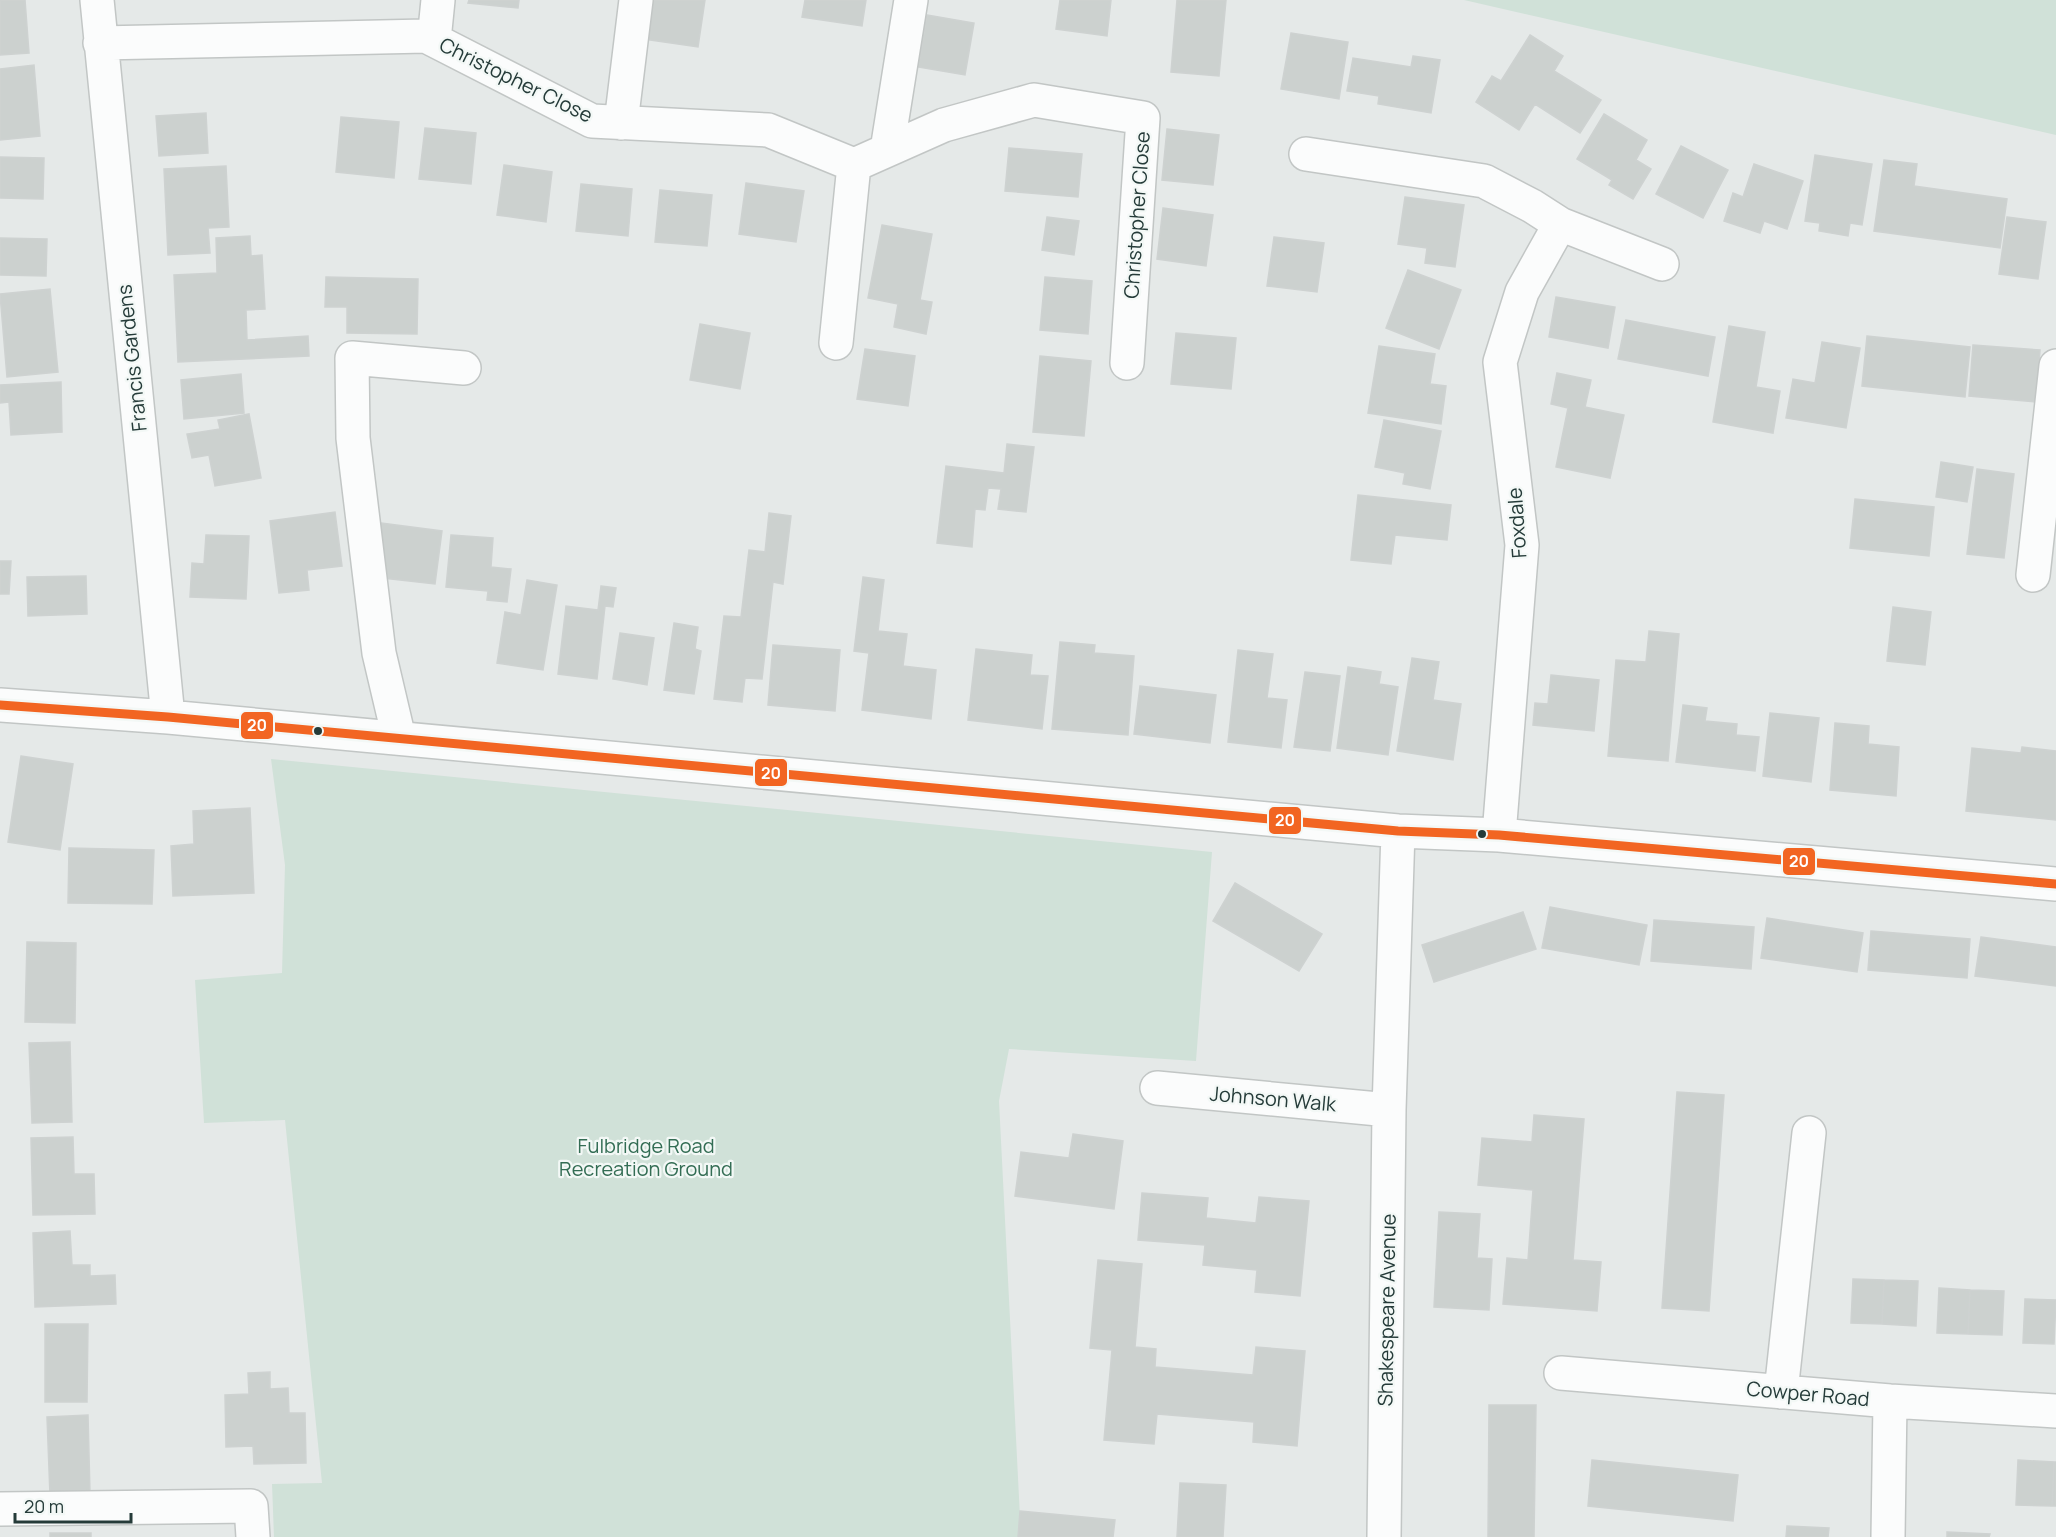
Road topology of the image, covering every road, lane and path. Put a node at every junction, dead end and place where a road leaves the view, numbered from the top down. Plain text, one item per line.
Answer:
1 (97, 0) edge
2 (438, 0) edge
3 (636, 0) edge
4 (911, 0) edge
5 (434, 40) junction
6 (100, 43) junction
7 (621, 123) junction
8 (887, 150) junction
9 (1306, 154) dead end
10 (854, 165) junction
11 (1560, 224) junction
12 (1662, 264) dead end
13 (836, 343) dead end
14 (1127, 363) dead end
15 (2056, 366) edge
16 (464, 368) dead end
17 (2033, 575) dead end
18 (0, 705) edge
19 (168, 717) junction
20 (399, 738) junction
21 (1398, 831) junction
22 (1499, 835) junction
23 (2056, 884) edge
24 (1157, 1088) dead end
25 (1389, 1110) junction
26 (1809, 1133) dead end
27 (1561, 1373) dead end
28 (1781, 1392) junction
29 (1890, 1401) junction
30 (2056, 1411) edge
31 (0, 1509) edge
32 (253, 1537) edge
33 (1384, 1537) edge
34 (1888, 1537) edge

1 - 6 street, Francis Gardens
2 - 5 street
3 - 7 street
4 - 8 street
5 - 6 street, Christopher Close
5 - 7 street, Christopher Close
6 - 19 street, Francis Gardens
7 - 10 street, Christopher Close
8 - 10 street, Christopher Close
8 - 14 street, Christopher Close
9 - 11 street
10 - 13 street
11 - 12 street
11 - 22 street, Foxdale
15 - 17 street
16 - 20 street
18 - 19 street
19 - 20 street
20 - 21 street
21 - 22 street
21 - 25 street, Shakespeare Avenue
22 - 23 street
24 - 25 street, Johnson Walk
25 - 33 street, Shakespeare Avenue
26 - 28 street
27 - 28 street, Cowper Road
28 - 29 street, Cowper Road
29 - 30 street, Cowper Road
29 - 34 street
31 - 32 street

